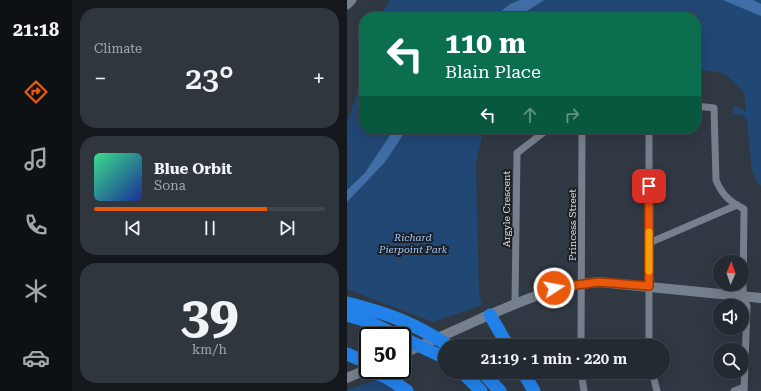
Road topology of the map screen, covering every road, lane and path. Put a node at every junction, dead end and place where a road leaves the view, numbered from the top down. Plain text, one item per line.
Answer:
1 (352, 0) edge
2 (347, 5) edge
3 (701, 107) edge
4 (542, 134) edge
5 (582, 134) edge
6 (649, 134) edge
7 (737, 205) junction
8 (649, 243) junction
9 (581, 283) junction
10 (649, 286) junction
11 (743, 296) junction
12 (347, 298) edge
13 (761, 298) edge
14 (347, 303) edge
15 (515, 303) junction
16 (490, 314) junction
17 (347, 315) edge
18 (395, 316) junction
19 (438, 339) edge
20 (504, 339) edge
21 (581, 339) edge
22 (649, 339) edge
23 (411, 350) edge
24 (347, 354) edge
25 (438, 355) edge
26 (359, 362) edge
27 (359, 372) edge
28 (347, 378) edge
29 (389, 379) edge
30 (398, 379) edge
31 (469, 379) edge
32 (489, 379) edge
33 (527, 379) edge
34 (582, 379) edge
35 (654, 379) edge
36 (745, 389) edge
37 (408, 391) edge
38 (481, 391) edge
39 (500, 391) edge
40 (534, 391) edge
41 (584, 391) edge
42 (657, 391) edge
43 (734, 391) edge

1 - 2 street
3 - 7 street
4 - 15 street, Argyle Crescent
5 - 9 street, Princess Street
6 - 8 street
7 - 8 street
7 - 11 street
8 - 10 street
9 - 10 main road
9 - 15 main road
9 - 21 street, Princess Street
10 - 11 main road
10 - 22 street
11 - 13 main road
11 - 36 street
12 - 18 highway
14 - 18 highway
15 - 16 main road
16 - 20 highway
16 - 23 main road
17 - 25 highway
18 - 19 highway
24 - 26 highway
27 - 28 main road
29 - 37 highway
30 - 37 highway
31 - 38 highway
32 - 39 highway
33 - 40 highway
34 - 41 street
35 - 42 street
36 - 43 street

